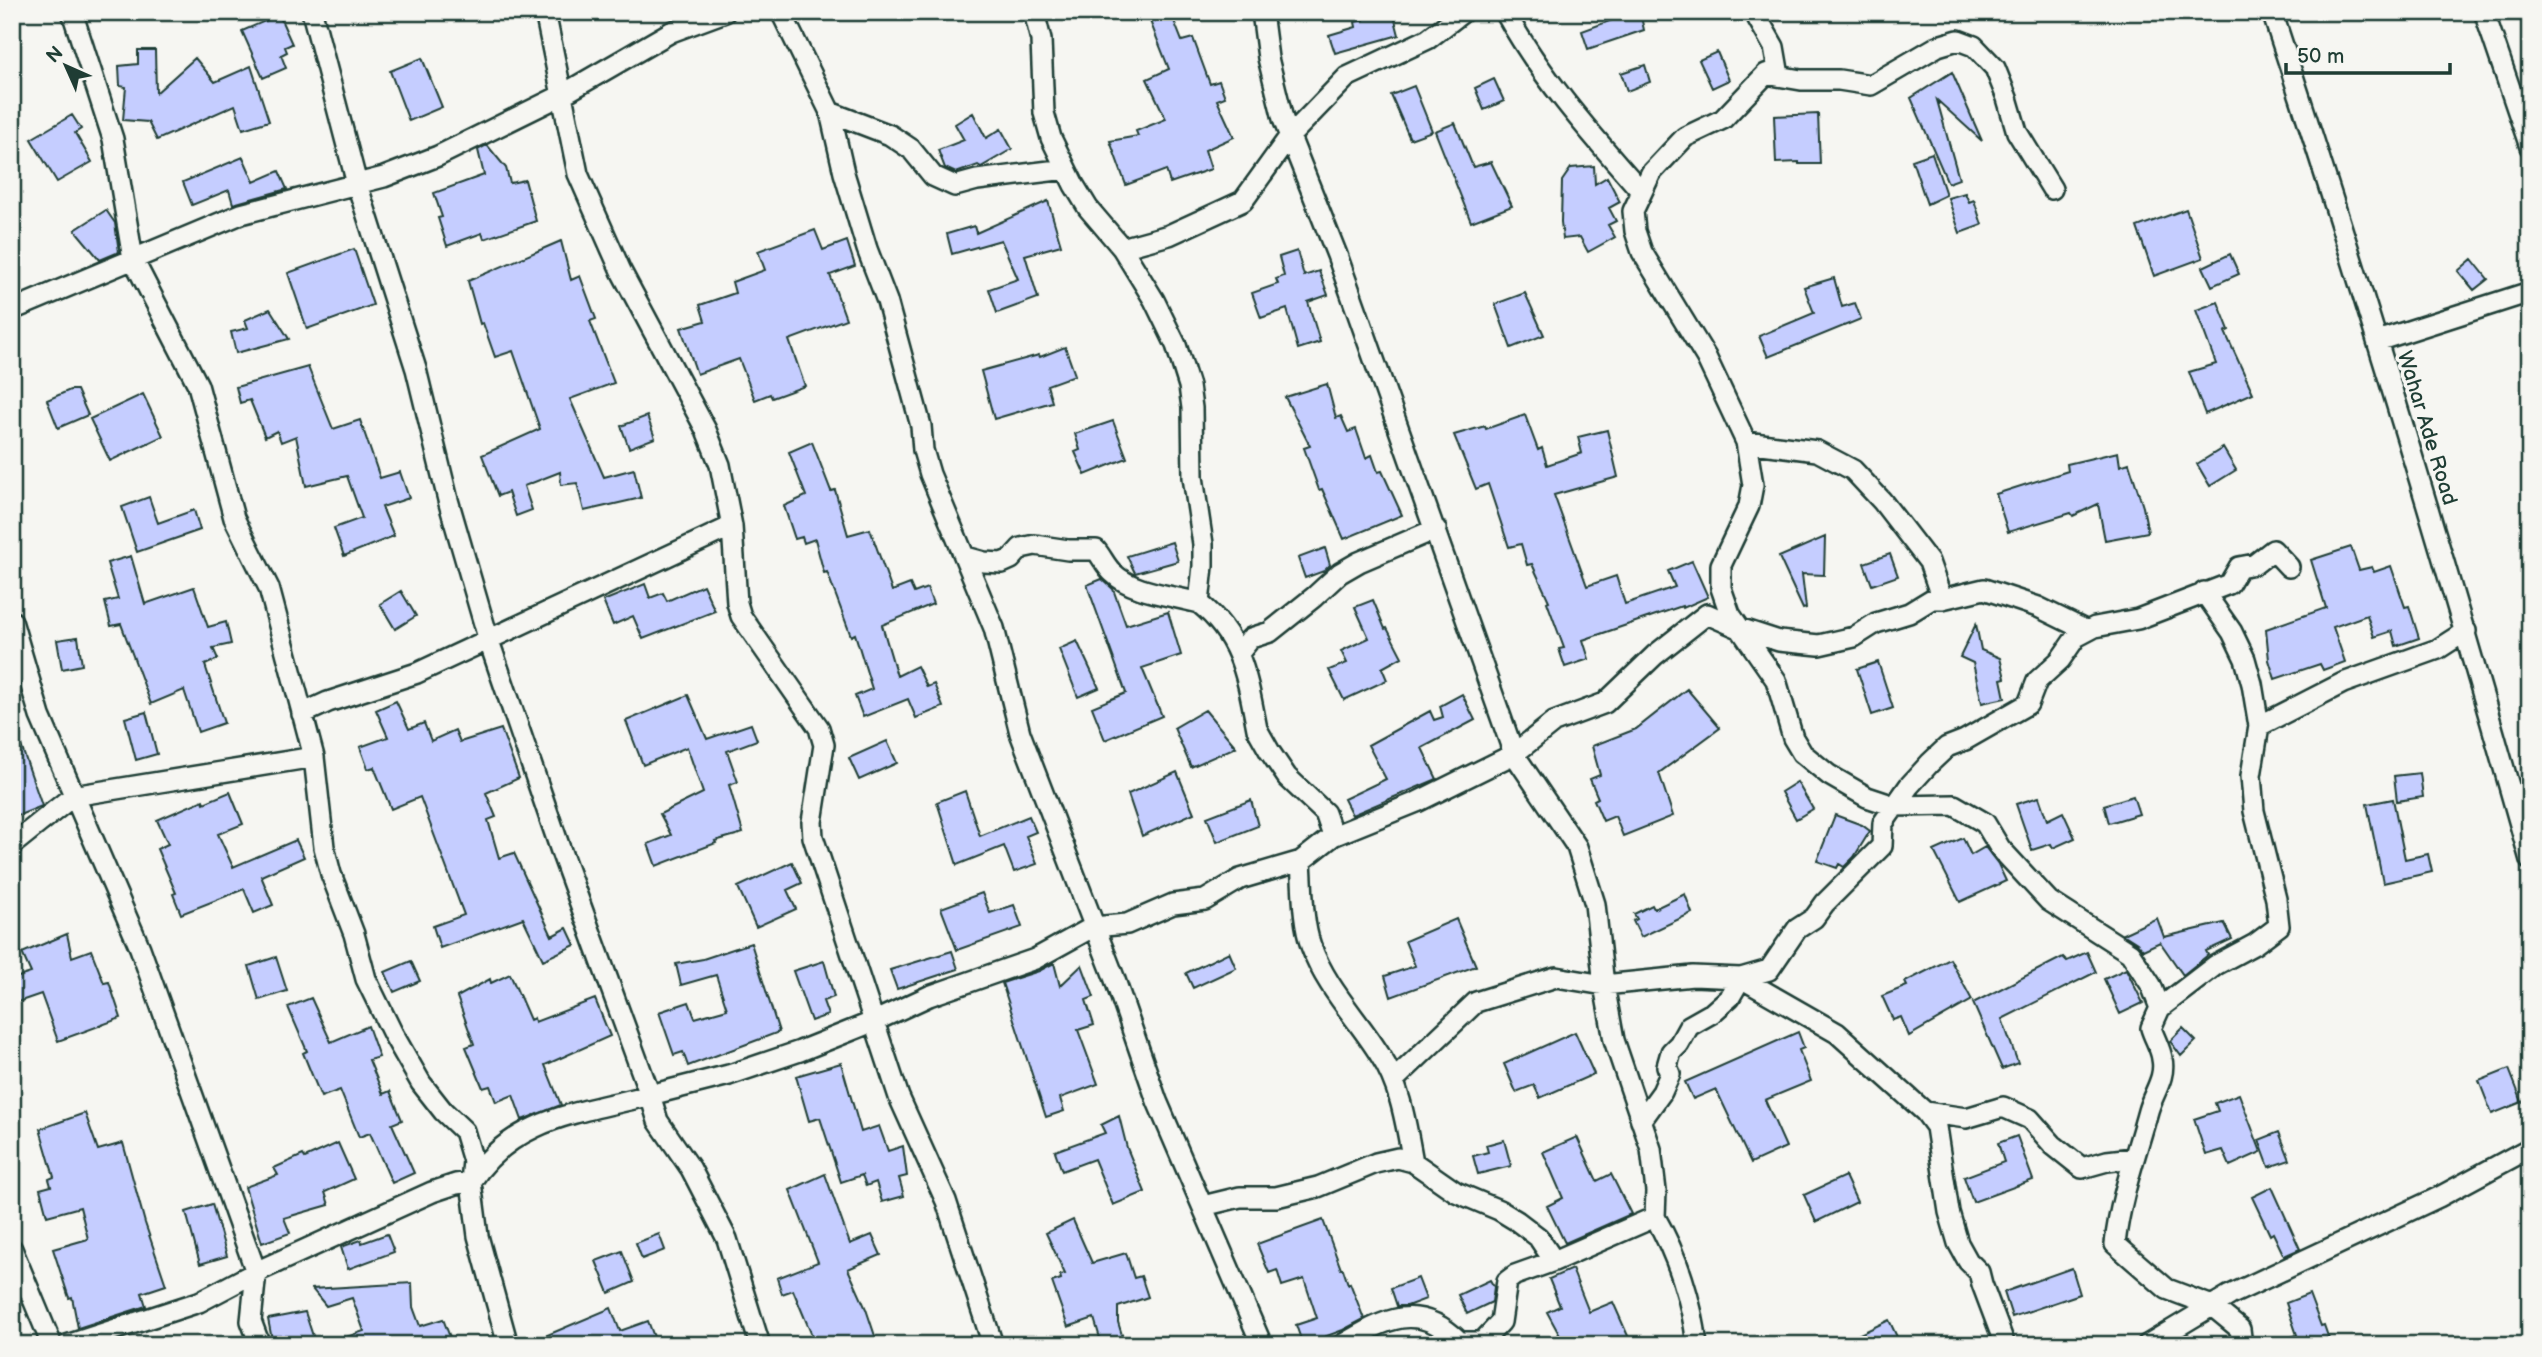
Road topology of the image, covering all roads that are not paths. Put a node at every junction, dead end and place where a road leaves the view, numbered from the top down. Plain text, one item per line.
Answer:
1 (72, 12) edge
2 (312, 12) edge
3 (545, 12) edge
4 (725, 12) edge
5 (781, 12) edge
6 (1034, 12) edge
7 (1262, 12) edge
8 (1463, 12) edge
9 (1506, 12) edge
10 (1754, 12) edge
11 (2272, 12) edge
12 (2484, 12) edge
13 (1766, 75) junction
14 (560, 96) junction
15 (830, 112) junction
16 (1289, 137) junction
17 (2530, 146) edge
18 (1066, 169) junction
19 (357, 184) junction
20 (2052, 189) dead end
21 (1641, 191) junction
22 (1122, 248) junction
23 (134, 259) junction
24 (2530, 292) edge
25 (12, 310) edge
26 (2377, 341) junction
27 (1746, 442) junction
28 (732, 526) junction
29 (1436, 529) junction
30 (966, 557) junction
31 (2289, 567) dead end
32 (2204, 592) junction
33 (1942, 599) junction
34 (1199, 603) junction
35 (12, 621) edge
36 (1739, 628) junction
37 (2085, 630) junction
38 (2466, 631) junction
39 (489, 642) junction
40 (1239, 653) junction
41 (302, 714) junction
42 (2259, 726) junction
43 (1514, 754) junction
44 (314, 757) junction
45 (73, 796) junction
46 (1894, 806) junction
47 (1333, 836) junction
48 (12, 845) edge
49 (2530, 860) edge
50 (1301, 861) junction
51 (1093, 926) junction
52 (1741, 978) junction
53 (1604, 985) junction
54 (2160, 1008) junction
55 (875, 1021) junction
56 (1394, 1080) junction
57 (650, 1095) junction
58 (1925, 1112) junction
59 (1641, 1121) junction
60 (2530, 1148) edge
61 (2133, 1158) junction
62 (1413, 1162) junction
63 (471, 1182) junction
64 (1203, 1206) junction
65 (1655, 1217) junction
66 (12, 1249) edge
67 (1554, 1261) junction
68 (256, 1272) junction
69 (2212, 1306) junction
70 (1482, 1344) edge
71 (52, 1345) edge
72 (67, 1345) edge
73 (260, 1345) edge
74 (508, 1345) edge
75 (760, 1345) edge
76 (993, 1345) edge
77 (1262, 1345) edge
78 (1342, 1345) edge
79 (1698, 1345) edge
80 (2005, 1345) edge
81 (2147, 1345) edge
82 (2242, 1345) edge

1 - 23 street
2 - 19 street
3 - 14 street
4 - 14 street
5 - 15 street
6 - 18 street
7 - 16 street
8 - 16 street
9 - 21 street
10 - 13 street
11 - 26 street, Wahar Ade Road
12 - 17 street
13 - 20 street
13 - 21 street
14 - 19 street
14 - 28 street
15 - 18 street
15 - 30 street
16 - 22 street
16 - 29 street
18 - 22 street
19 - 23 street
19 - 39 street
21 - 27 street
22 - 34 street
23 - 25 street
23 - 41 street
24 - 26 street
26 - 38 street, Wahar Ade Road
27 - 33 street
27 - 36 street
28 - 39 street
28 - 55 street
29 - 40 street
29 - 43 street
30 - 34 street
30 - 51 street
31 - 32 street
32 - 37 street
32 - 42 street
33 - 36 street
33 - 37 street
34 - 40 street
35 - 45 street
36 - 43 street
36 - 46 street
37 - 46 street
38 - 42 street
38 - 49 street, Wahar Ade Road
39 - 41 street
39 - 57 street
40 - 47 street
41 - 44 street
42 - 54 street
43 - 47 street
43 - 53 street
44 - 45 street
44 - 63 street
45 - 48 street
45 - 68 street
46 - 52 street
46 - 54 street
47 - 50 street
50 - 51 street
50 - 56 street
51 - 55 street
51 - 64 street
52 - 53 street
52 - 58 street
52 - 59 street
53 - 56 street
53 - 59 street
54 - 61 street
55 - 57 street
55 - 76 street
56 - 62 street
57 - 63 street
57 - 75 street
58 - 61 street
58 - 80 street
59 - 65 street
60 - 69 street
61 - 69 street
62 - 64 street
62 - 67 street
63 - 68 street
63 - 74 street
64 - 77 street
65 - 67 street
65 - 79 street
66 - 71 street
67 - 70 street
68 - 72 street
68 - 73 street
69 - 81 street
69 - 82 street
70 - 78 street

